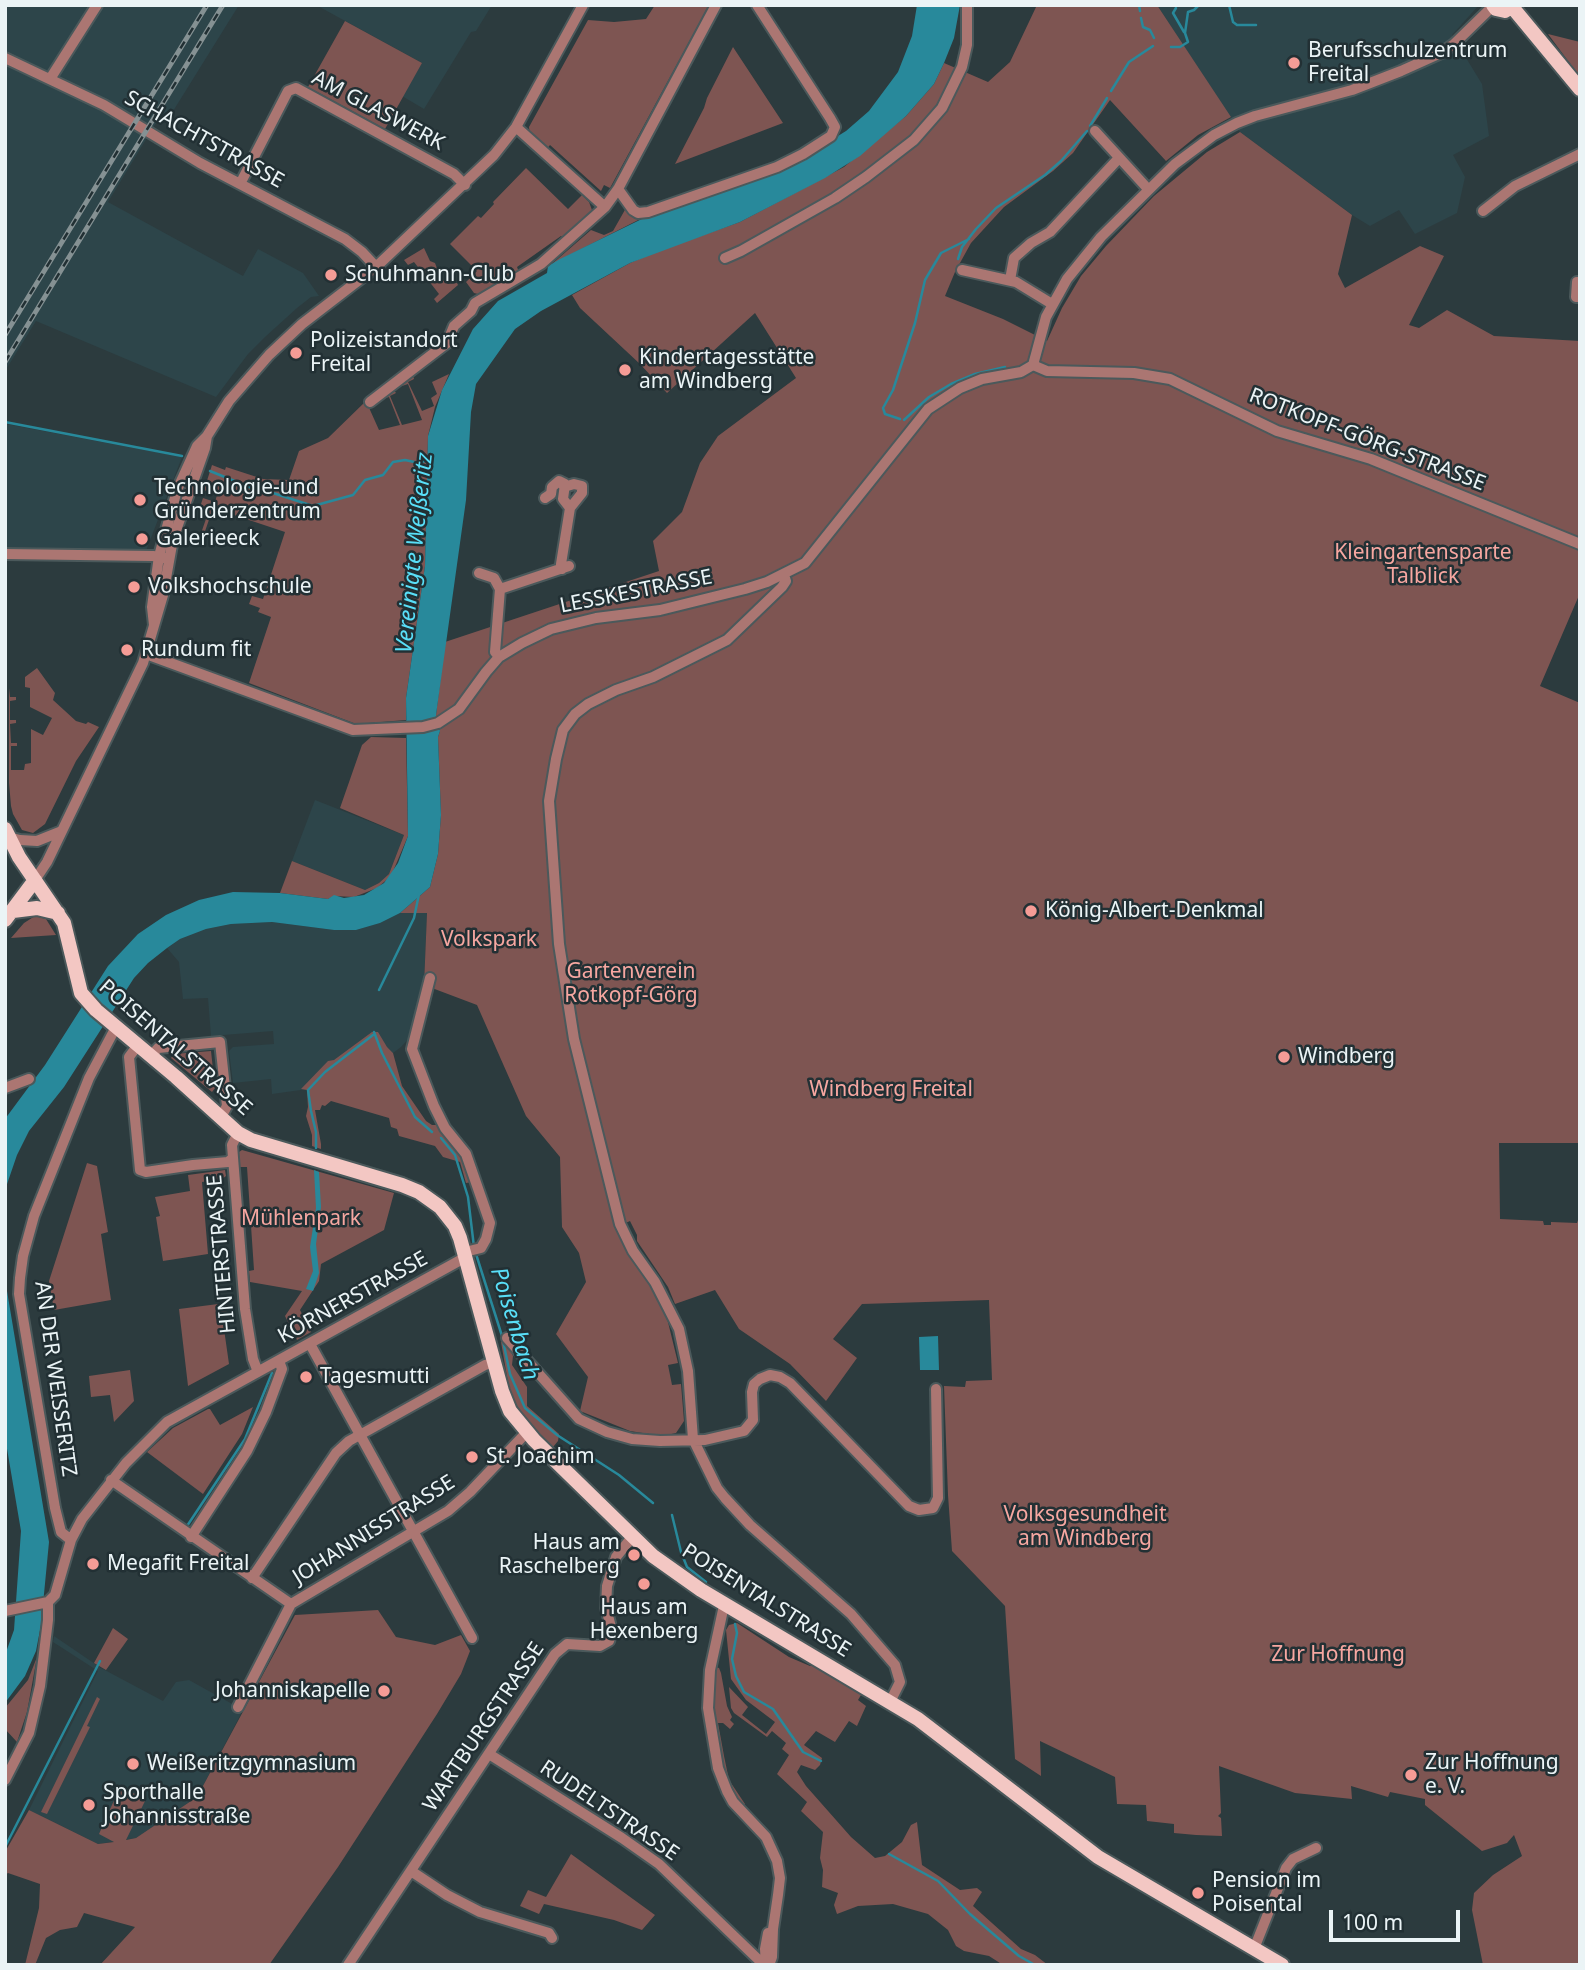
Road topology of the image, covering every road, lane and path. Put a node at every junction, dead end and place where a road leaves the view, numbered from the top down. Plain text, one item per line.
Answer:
1 (97, 5) edge
2 (583, 5) edge
3 (716, 5) edge
4 (757, 5) edge
5 (967, 5) edge
6 (1493, 6) edge
7 (1513, 6) edge
8 (5, 58) edge
9 (50, 79) junction
10 (1580, 89) edge
11 (516, 127) junction
12 (1095, 131) dead end
13 (1580, 154) edge
14 (1119, 158) junction
15 (240, 184) junction
16 (465, 185) junction
17 (618, 188) junction
18 (1148, 189) junction
19 (605, 207) junction
20 (1483, 211) dead end
21 (725, 258) dead end
22 (376, 267) junction
23 (962, 270) dead end
24 (1010, 281) junction
25 (1580, 282) edge
26 (1580, 297) edge
27 (1052, 304) junction
28 (1033, 365) junction
29 (370, 402) dead end
30 (564, 487) junction
31 (545, 498) dead end
32 (570, 508) junction
33 (1580, 544) edge
34 (5, 554) edge
35 (163, 557) junction
36 (479, 573) dead end
37 (784, 575) junction
38 (500, 589) junction
39 (146, 654) junction
40 (499, 657) junction
41 (62, 831) junction
42 (7, 833) edge
43 (36, 880) junction
44 (58, 913) junction
45 (9, 916) edge
46 (429, 978) dead end
47 (112, 1024) junction
48 (138, 1045) junction
49 (151, 1056) junction
50 (29, 1079) dead end
51 (5, 1088) edge
52 (221, 1117) junction
53 (238, 1133) junction
54 (233, 1158) junction
55 (470, 1252) junction
56 (507, 1339) dead end
57 (310, 1344) junction
58 (279, 1361) junction
59 (495, 1362) junction
60 (258, 1372) junction
61 (936, 1389) dead end
62 (527, 1432) junction
63 (360, 1434) junction
64 (694, 1439) junction
65 (111, 1480) junction
66 (413, 1531) junction
67 (632, 1536) junction
68 (191, 1537) junction
69 (71, 1540) junction
70 (251, 1578) junction
71 (46, 1603) junction
72 (291, 1604) junction
73 (727, 1605) junction
74 (10, 1610) edge
75 (472, 1638) dead end
76 (890, 1702) junction
77 (238, 1707) dead end
78 (489, 1754) junction
79 (5, 1780) edge
80 (1316, 1848) dead end
81 (411, 1871) junction
82 (552, 1938) dead end
83 (1254, 1949) junction
84 (348, 1965) edge
85 (766, 1965) edge
86 (1282, 1965) edge

1 - 9 street
2 - 11 street
3 - 17 street
4 - 17 street
5 - 21 street
6 - 7 main road
6 - 18 street
7 - 10 main road
8 - 9 street, SCHACHTSTRASSE
9 - 15 street, SCHACHTSTRASSE
11 - 16 street
11 - 19 street
12 - 14 street
13 - 20 street
14 - 18 street
14 - 24 street
15 - 16 street, AM GLASWERK
15 - 22 street, SCHACHTSTRASSE
16 - 22 street
17 - 19 street
18 - 27 street
19 - 29 street
22 - 35 street
23 - 24 street
24 - 27 street
25 - 26 street
27 - 28 street
28 - 33 street, ROTKOPF-GÖRG-STRASSE
28 - 37 street, ROTKOPF-GÖRG-STRASSE
30 - 31 street
30 - 32 street
30 - 32 street
32 - 38 street, LESSKESTRASSE
34 - 35 street
35 - 39 street
36 - 38 street
37 - 40 street, LESSKESTRASSE
37 - 64 street, ROTKOPF-GÖRG-STRASSE
38 - 40 street
39 - 40 street, LESSKESTRASSE
39 - 41 street
41 - 42 street
41 - 43 street
42 - 43 main road, POISENTALSTRASSE
43 - 44 main road, POISENTALSTRASSE
43 - 45 main road
44 - 45 main road
44 - 47 main road, POISENTALSTRASSE
46 - 55 street
47 - 48 main road, POISENTALSTRASSE
47 - 69 street, AN DER WEISSERITZ
48 - 49 main road, POISENTALSTRASSE
48 - 54 street
49 - 52 main road, POISENTALSTRASSE
49 - 52 street
50 - 51 street
52 - 53 main road, POISENTALSTRASSE
53 - 54 street, HINTERSTRASSE
53 - 55 main road, POISENTALSTRASSE
54 - 60 street, HINTERSTRASSE
55 - 57 street, KÖRNERSTRASSE
55 - 59 main road, POISENTALSTRASSE
56 - 64 street
57 - 58 street, KÖRNERSTRASSE
57 - 63 street
58 - 60 street, KÖRNERSTRASSE
58 - 68 street
59 - 62 main road, POISENTALSTRASSE
59 - 63 street
60 - 65 street, KÖRNERSTRASSE
61 - 64 street
62 - 66 street, JOHANNISSTRASSE
62 - 67 main road, POISENTALSTRASSE
63 - 66 street
63 - 70 street
64 - 76 street, ROTKOPF-GÖRG-STRASSE
65 - 68 street
65 - 69 street, KÖRNERSTRASSE
66 - 72 street, JOHANNISSTRASSE
66 - 75 street
67 - 73 main road, POISENTALSTRASSE
67 - 78 street, WARTBURGSTRASSE
68 - 70 street
69 - 71 street, KÖRNERSTRASSE
70 - 72 street
71 - 74 street
71 - 79 street
72 - 77 street, JOHANNISSTRASSE
73 - 76 main road, POISENTALSTRASSE
73 - 85 street
76 - 83 main road, POISENTALSTRASSE
78 - 81 street, WARTBURGSTRASSE
78 - 85 street, RUDELTSTRASSE
80 - 83 street
81 - 82 street
81 - 84 street, WARTBURGSTRASSE
83 - 86 main road, POISENTALSTRASSE

